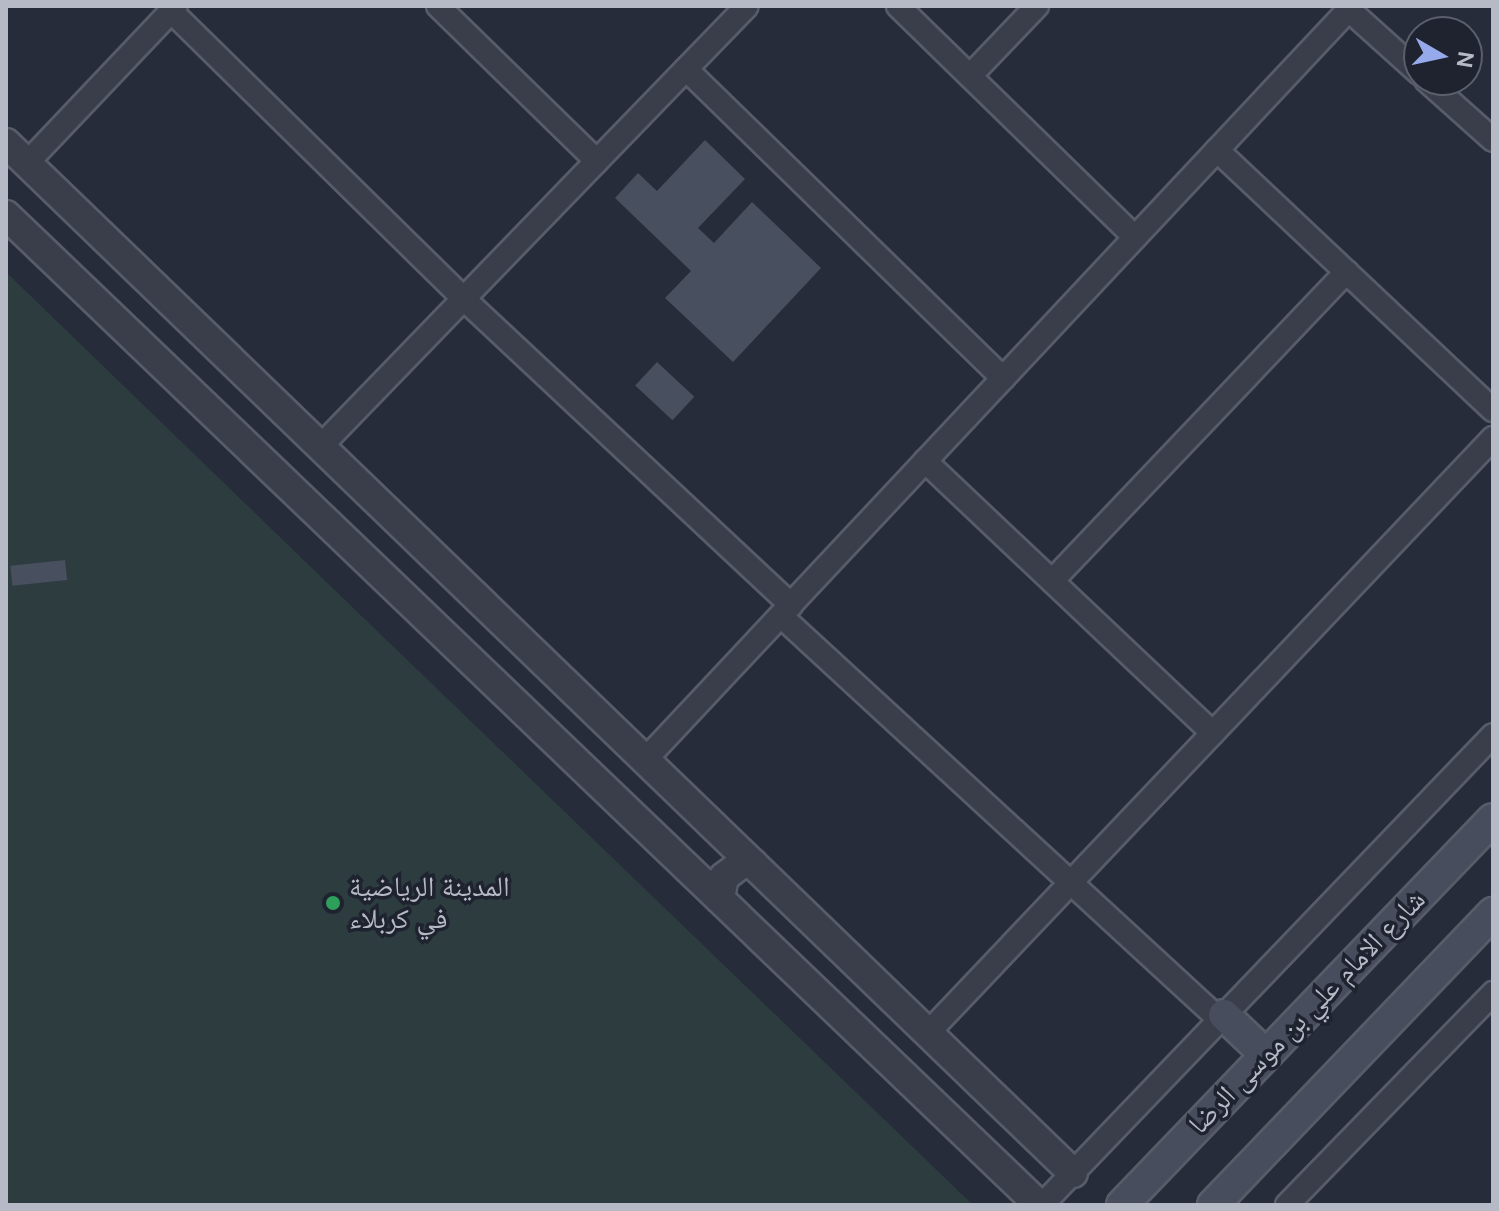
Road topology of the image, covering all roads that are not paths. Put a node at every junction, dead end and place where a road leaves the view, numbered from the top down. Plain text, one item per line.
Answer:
1 (439, 6) edge
2 (747, 6) edge
3 (898, 6) edge
4 (1037, 6) edge
5 (173, 8) edge
6 (1350, 8) edge
7 (1403, 58) edge
8 (686, 69) junction
9 (970, 76) junction
10 (1444, 96) edge
11 (1493, 140) edge
12 (6, 143) edge
13 (1217, 150) junction
14 (597, 161) junction
15 (27, 163) junction
16 (6, 215) edge
17 (1135, 237) junction
18 (1346, 272) junction
19 (464, 299) junction
20 (1003, 378) junction
21 (1493, 410) edge
22 (1493, 438) edge
23 (321, 446) junction
24 (925, 461) junction
25 (1052, 581) junction
26 (786, 610) junction
27 (1213, 733) junction
28 (1493, 735) edge
29 (645, 760) junction
30 (1493, 819) edge
31 (708, 821) junction
32 (674, 855) junction
33 (753, 864) junction
34 (1071, 883) junction
35 (720, 899) junction
36 (1493, 913) edge
37 (1489, 1005) edge
38 (1222, 1018) junction
39 (928, 1033) junction
40 (1266, 1055) junction
41 (1073, 1173) junction
42 (1041, 1205) edge
43 (1122, 1205) edge
44 (1213, 1205) edge
45 (1287, 1205) edge

1 - 14 street
2 - 8 street
3 - 9 street
4 - 9 street
5 - 15 street
5 - 19 street
6 - 7 street
6 - 13 street
8 - 14 street
8 - 20 street
9 - 17 street
10 - 11 street
12 - 15 street
13 - 17 street
13 - 18 street
14 - 19 street
15 - 23 street
16 - 32 street
17 - 20 street
18 - 21 street
18 - 25 street
19 - 23 street
19 - 26 street
20 - 24 street
22 - 27 street
23 - 29 street
24 - 25 street
24 - 26 street
25 - 27 street
26 - 29 street
26 - 34 street
27 - 34 street
28 - 38 street
29 - 31 street
30 - 40 main road, شارع الامام علي بن موسى الرضا
31 - 32 street
31 - 33 street
32 - 35 street
33 - 35 street
33 - 39 street
34 - 38 street
34 - 39 street
35 - 42 street
36 - 44 main road
37 - 45 street
38 - 40 main road
38 - 41 street
39 - 41 street
40 - 43 main road, شارع الامام علي بن موسى الرضا
41 - 42 street

